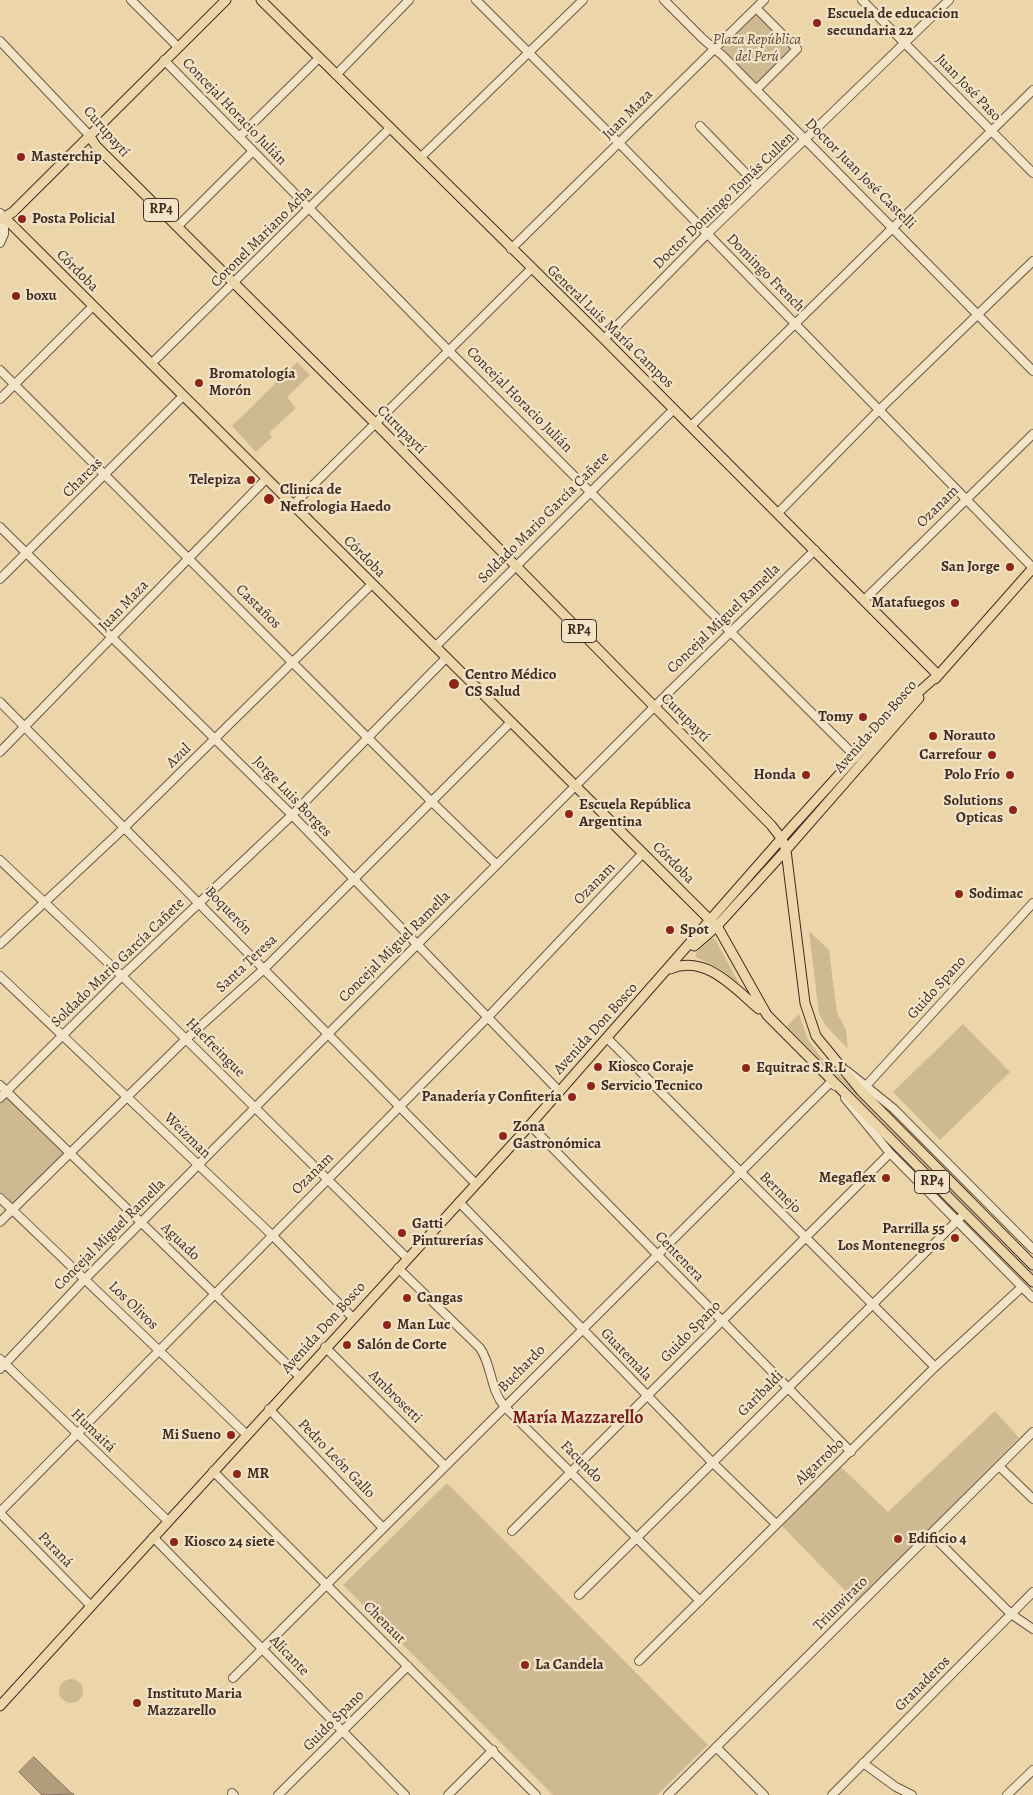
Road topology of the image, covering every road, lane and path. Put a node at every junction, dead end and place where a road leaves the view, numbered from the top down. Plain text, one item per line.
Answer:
1 (131, 0) edge
2 (226, 0) edge
3 (261, 0) edge
4 (410, 0) edge
5 (476, 0) edge
6 (583, 0) edge
7 (664, 0) edge
8 (764, 0) edge
9 (862, 0) edge
10 (949, 0) edge
11 (756, 8) junction
12 (0, 41) edge
13 (905, 43) junction
14 (178, 47) junction
15 (713, 48) junction
16 (528, 53) junction
17 (319, 58) junction
18 (164, 60) junction
19 (336, 75) junction
20 (756, 90) junction
21 (1033, 90) edge
22 (700, 126) dead end
23 (390, 128) junction
24 (992, 131) junction
25 (89, 135) junction
26 (239, 137) junction
27 (806, 140) junction
28 (619, 143) junction
29 (252, 152) junction
30 (420, 158) junction
31 (1033, 174) edge
32 (757, 185) junction
33 (310, 209) junction
34 (1, 216) edge
35 (178, 226) junction
36 (893, 227) junction
37 (706, 235) junction
38 (0, 243) edge
39 (510, 249) junction
40 (1033, 261) edge
41 (530, 268) junction
42 (236, 283) junction
43 (93, 306) junction
44 (978, 316) junction
45 (796, 324) junction
46 (604, 339) junction
47 (449, 350) junction
48 (151, 364) junction
49 (0, 370) edge
50 (1033, 371) edge
51 (15, 384) junction
52 (183, 396) junction
53 (0, 399) edge
54 (674, 409) junction
55 (879, 410) junction
56 (376, 424) junction
57 (691, 426) junction
58 (1033, 434) edge
59 (105, 476) junction
60 (266, 479) junction
61 (590, 491) junction
62 (966, 498) junction
63 (293, 505) junction
64 (778, 513) junction
65 (0, 527) edge
66 (815, 550) junction
67 (26, 553) junction
68 (188, 559) junction
69 (514, 566) junction
70 (1033, 568) edge
71 (0, 579) edge
72 (372, 584) junction
73 (864, 600) junction
74 (731, 632) junction
75 (112, 637) junction
76 (435, 647) junction
77 (446, 658) junction
78 (293, 661) junction
79 (938, 675) junction
80 (0, 702) edge
81 (655, 707) junction
82 (511, 722) junction
83 (24, 727) junction
84 (368, 737) junction
85 (216, 739) junction
86 (0, 752) edge
87 (856, 757) junction
88 (576, 786) junction
89 (431, 801) junction
90 (292, 815) junction
91 (124, 828) junction
92 (782, 839) junction
93 (786, 850) junction
94 (643, 853) junction
95 (0, 860) edge
96 (496, 864) junction
97 (353, 879) junction
98 (43, 901) junction
99 (201, 903) junction
100 (1033, 903) edge
101 (713, 923) junction
102 (0, 944) edge
103 (418, 944) junction
104 (264, 969) junction
105 (668, 970) junction
106 (0, 976) edge
107 (122, 976) junction
108 (767, 1015) junction
109 (488, 1017) junction
110 (328, 1034) junction
111 (63, 1035) junction
112 (606, 1038) junction
113 (186, 1039) junction
114 (831, 1082) junction
115 (0, 1085) edge
116 (864, 1088) junction
117 (559, 1091) junction
118 (7, 1092) junction
119 (126, 1096) junction
120 (0, 1098) edge
121 (399, 1106) junction
122 (255, 1108) junction
123 (530, 1124) junction
124 (68, 1153) junction
125 (890, 1153) junction
126 (198, 1166) junction
127 (739, 1171) junction
128 (327, 1179) junction
129 (476, 1184) junction
130 (0, 1198) edge
131 (459, 1202) junction
132 (13, 1209) junction
133 (961, 1217) junction
134 (0, 1222) edge
135 (140, 1223) junction
136 (272, 1234) junction
137 (805, 1238) junction
138 (1033, 1249) edge
139 (657, 1254) junction
140 (408, 1258) junction
141 (1033, 1265) edge
142 (398, 1268) junction
143 (85, 1279) junction
144 (1032, 1281) edge
145 (1022, 1287) junction
146 (214, 1294) junction
147 (1033, 1298) edge
148 (872, 1306) junction
149 (352, 1317) junction
150 (722, 1320) junction
151 (582, 1329) junction
152 (325, 1348) junction
153 (158, 1350) junction
154 (2, 1364) edge
155 (935, 1367) junction
156 (299, 1376) junction
157 (788, 1387) junction
158 (648, 1396) junction
159 (504, 1406) junction
160 (269, 1409) junction
161 (1033, 1432) edge
162 (246, 1434) junction
163 (76, 1435) junction
164 (851, 1452) junction
165 (712, 1462) junction
166 (445, 1466) junction
167 (1000, 1467) junction
168 (213, 1471) junction
169 (572, 1472) junction
170 (1033, 1499) edge
171 (0, 1512) edge
172 (168, 1521) junction
173 (776, 1524) junction
174 (383, 1528) junction
175 (512, 1531) dead end
176 (932, 1534) junction
177 (153, 1536) junction
178 (636, 1536) junction
179 (326, 1585) junction
180 (1033, 1592) edge
181 (579, 1595) dead end
182 (700, 1601) junction
183 (91, 1606) junction
184 (1011, 1614) junction
185 (1033, 1629) edge
186 (263, 1648) junction
187 (639, 1661) dead end
188 (408, 1666) junction
189 (233, 1678) dead end
190 (0, 1706) edge
191 (342, 1732) junction
192 (716, 1747) junction
193 (493, 1750) junction
194 (863, 1763) junction
195 (1033, 1770) edge
196 (278, 1795) edge
197 (405, 1795) edge
198 (448, 1795) edge
199 (536, 1795) edge
200 (668, 1795) edge
201 (764, 1795) edge
202 (832, 1795) edge
203 (912, 1795) edge
204 (1007, 1795) edge

1 - 14 street, Concejal Horacio Julián
2 - 14 main road
3 - 17 main road, General Luis María Campos
4 - 19 street
5 - 16 street, Domingo French
6 - 16 street
7 - 15 street, Doctor Juan José Castelli
8 - 11 street, Juan Maza
9 - 13 street, Juan José Paso
10 - 13 street, Doctor Domingo Tomás Cullen
11 - 15 street, Juan Maza
11 - 20 street
12 - 25 street, Curupaytí
13 - 24 street, Juan José Paso
13 - 27 street, Doctor Domingo Tomás Cullen
14 - 18 main road
15 - 20 street, Doctor Juan José Castelli
15 - 28 street, Juan Maza
16 - 28 street, Domingo French
16 - 30 street
17 - 19 main road, General Luis María Campos
17 - 26 street
18 - 25 main road
18 - 26 street, Concejal Horacio Julián
19 - 23 main road, General Luis María Campos
20 - 27 street, Doctor Juan José Castelli
21 - 24 street
22 - 32 street
23 - 30 main road, General Luis María Campos
23 - 33 street, Coronel Mariano Acha
24 - 31 street, Juan José Paso
24 - 36 street
25 - 34 main road
25 - 35 main road, Curupaytí / RP4
26 - 29 street, Concejal Horacio Julián
27 - 32 street, Doctor Domingo Tomás Cullen
27 - 36 street, Doctor Juan José Castelli
28 - 37 street, Domingo French
28 - 39 street, Juan Maza
29 - 33 street, Concejal Horacio Julián
29 - 35 street
30 - 39 main road, General Luis María Campos
32 - 37 street, Doctor Domingo Tomás Cullen
33 - 42 street, Coronel Mariano Acha
33 - 47 street, Concejal Horacio Julián
34 - 38 street
34 - 43 main road, Córdoba / RP4
35 - 42 main road, Curupaytí / RP4
36 - 44 street, Doctor Juan José Castelli
36 - 45 street
37 - 45 street, Domingo French
37 - 46 street, Doctor Domingo Tomás Cullen
39 - 41 main road, General Luis María Campos
40 - 44 street
41 - 46 main road, General Luis María Campos
41 - 47 street
42 - 48 street, Coronel Mariano Acha
42 - 56 main road, Curupaytí / RP4
43 - 48 main road, Córdoba / RP4
43 - 51 street
44 - 50 street, Doctor Juan José Castelli
44 - 55 street
45 - 55 street, Domingo French
45 - 57 street
46 - 54 main road, General Luis María Campos
47 - 56 street
47 - 61 street, Concejal Horacio Julián
48 - 52 main road, Córdoba / RP4
49 - 51 street, Castaños
51 - 53 street
51 - 59 street, Castaños
52 - 59 street, Charcas
52 - 60 main road, Córdoba / RP4
54 - 57 main road, General Luis María Campos
54 - 61 street, Soldado Mario García Cañete
55 - 62 street, Domingo French
55 - 64 street
56 - 63 street
56 - 69 main road, Curupaytí / RP4
57 - 64 main road, General Luis María Campos
58 - 62 street, Ozanam
59 - 67 street, Charcas
59 - 68 street, Castaños
60 - 63 main road, Córdoba / RP4
60 - 68 street, Juan Maza
61 - 69 street, Soldado Mario García Cañete
61 - 74 street, Concejal Horacio Julián
62 - 70 street, Domingo French
62 - 73 street, Ozanam
63 - 72 main road, Córdoba / RP4
64 - 66 main road, General Luis María Campos
65 - 67 street, Jorge Luis Borges
66 - 73 main road, General Luis María Campos
66 - 74 street, Concejal Miguel Ramella
67 - 71 street, Charcas
67 - 75 street, Jorge Luis Borges
68 - 75 street, Juan Maza
68 - 78 street, Castaños
69 - 76 street, Soldado Mario García Cañete
69 - 81 main road, Curupaytí / RP4
70 - 79 main road, Avenida Don Bosco
72 - 76 main road, Córdoba / RP4
72 - 78 street, Azul
73 - 79 main road, General Luis María Campos
74 - 81 street, Concejal Miguel Ramella
74 - 87 street, Concejal Horacio Julián
75 - 83 street, Juan Maza
75 - 85 street, Jorge Luis Borges
76 - 77 main road, Córdoba / RP4
77 - 82 main road, Córdoba / RP4
77 - 84 street, Soldado Mario García Cañete
78 - 84 street, Castaños
78 - 85 street, Azul
79 - 87 main road, Avenida Don Bosco
79 - 93 main road, Avenida Don Bosco
80 - 83 street, Boquerón
81 - 88 street, Concejal Miguel Ramella
81 - 92 main road, Curupaytí / RP4
82 - 88 main road, Córdoba / RP4
82 - 89 street, Santa Teresa
83 - 86 street, Juan Maza
83 - 91 street, Boquerón
84 - 89 street, Castaños
84 - 90 street, Soldado Mario García Cañete
85 - 90 street, Jorge Luis Borges
85 - 91 street, Azul
87 - 92 main road, Avenida Don Bosco
88 - 94 main road, Córdoba / RP4
88 - 96 street, Concejal Miguel Ramella
89 - 96 street, Castaños
89 - 97 street, Santa Teresa
90 - 97 street, Jorge Luis Borges
90 - 99 street, Soldado Mario García Cañete
91 - 98 street, Azul
91 - 99 street, Boquerón
92 - 93 main road, RP4
92 - 101 main road, Avenida Don Bosco
93 - 101 main road, Avenida Don Bosco
93 - 116 main road, RP4
94 - 101 main road, Córdoba / RP4
94 - 109 street, Ozanam
95 - 98 street, Haefreingue
96 - 103 street, Concejal Miguel Ramella
97 - 103 street, Jorge Luis Borges
97 - 104 street, Santa Teresa
98 - 102 street, Azul
98 - 107 street, Haefreingue
99 - 104 street, Boquerón
99 - 107 street, Soldado Mario García Cañete
100 - 116 street, Guido Spano
101 - 105 main road, Avenida Don Bosco
101 - 108 main road, RP4
103 - 109 street, Jorge Luis Borges
103 - 110 street, Concejal Miguel Ramella
104 - 110 street, Boquerón
104 - 113 street, Santa Teresa
105 - 108 main road
105 - 112 main road, Avenida Don Bosco
106 - 111 street, Weizman
107 - 111 street, Soldado Mario García Cañete
107 - 113 street, Haefreingue
108 - 114 main road, RP4
109 - 117 street, Jorge Luis Borges
109 - 121 street, Ozanam
110 - 121 street, Boquerón
110 - 122 street, Concejal Miguel Ramella
111 - 118 street, Soldado Mario García Cañete
111 - 119 street, Weizman
112 - 117 main road, Avenida Don Bosco
112 - 127 street, Bermejo
113 - 119 street, Santa Teresa
113 - 122 street, Haefreingue
114 - 125 street
114 - 127 street, Buchardo
114 - 133 main road, RP4
115 - 118 street, Aguado
116 - 138 street
116 - 141 main road, RP4
117 - 123 main road, Avenida Don Bosco
118 - 120 street, Soldado Mario García Cañete
118 - 124 street, Aguado
119 - 124 street, Santa Teresa
119 - 126 street, Weizman
121 - 128 street, Ozanam
121 - 129 street, Boquerón
122 - 126 street, Concejal Miguel Ramella
122 - 128 street, Haefreingue
123 - 129 main road, Avenida Don Bosco
123 - 139 street, Centenera
124 - 132 street, Santa Teresa
124 - 135 street, Aguado
125 - 133 street
125 - 137 street, Guido Spano
126 - 135 street, Concejal Miguel Ramella
126 - 136 street, Weizman
127 - 137 street, Bermejo
127 - 139 street, Buchardo
128 - 136 street, Ozanam
128 - 140 street, Haefreingue
129 - 131 main road, Avenida Don Bosco
130 - 132 street, Los Olivos
131 - 140 main road, Avenida Don Bosco
131 - 151 street, Guatemala
132 - 134 street, Santa Teresa
132 - 143 street, Los Olivos
133 - 144 main road, RP4
133 - 145 street
133 - 148 street, Garibaldi
135 - 143 street, Concejal Miguel Ramella
135 - 146 street, Aguado
136 - 146 street, Ozanam
136 - 149 street, Weizman
137 - 148 street, Bermejo
137 - 150 street, Guido Spano
139 - 150 street, Centenera
139 - 151 street, Buchardo
140 - 142 main road, Avenida Don Bosco
142 - 149 main road, Avenida Don Bosco
142 - 159 street, Facundo
143 - 153 street, Los Olivos
143 - 154 street, Concejal Miguel Ramella
144 - 145 main road
145 - 147 street
145 - 155 street, Algarrobo
146 - 153 street, Ozanam
146 - 156 street, Aguado
148 - 155 street, Bermejo
148 - 157 street, Garibaldi
149 - 152 main road, Avenida Don Bosco
150 - 157 street, Centenera
150 - 158 street, Guido Spano
151 - 158 street, Guatemala
151 - 159 street, Buchardo
152 - 156 main road, Avenida Don Bosco
152 - 166 street, Ambrosetti
153 - 162 street, Los Olivos
153 - 163 street, Ozanam
154 - 163 street, Humaitá
155 - 164 street, Algarrobo
156 - 160 main road, Avenida Don Bosco
157 - 164 street, Centenera
157 - 165 street, Garibaldi
158 - 165 street, Guatemala
158 - 169 street, Guido Spano
159 - 166 street, Buchardo
159 - 169 street, Facundo
160 - 162 main road, Avenida Don Bosco
160 - 174 street, Pedro León Gallo
161 - 167 street, Triunvirato
162 - 168 main road, Avenida Don Bosco
163 - 171 street, Ozanam
163 - 172 street, Humaitá
164 - 173 street, Algarrobo
165 - 173 street, Guatemala
165 - 178 street, Garibaldi
166 - 174 street, Buchardo
167 - 170 street
167 - 176 street, Triunvirato
168 - 172 main road, Avenida Don Bosco
168 - 179 street, Chenaut
169 - 175 street, Guido Spano
169 - 178 street, Facundo
171 - 183 street, Paraná
172 - 177 main road, Avenida Don Bosco
173 - 182 street, Algarrobo
174 - 179 street, Buchardo
176 - 184 street
176 - 192 street, Triunvirato
177 - 183 main road, Avenida Don Bosco
177 - 186 street, Alicante
178 - 181 street, Garibaldi
178 - 182 street, Facundo
179 - 186 street, Buchardo
179 - 188 street, Chenaut
180 - 184 street, Granaderos
182 - 187 street, Algarrobo
183 - 190 main road, Avenida Don Bosco
184 - 185 street
184 - 194 street, Granaderos
186 - 189 street, Buchardo
186 - 191 street, Alicante
188 - 191 street, Guido Spano
188 - 193 street, Chenaut
191 - 196 street, Guido Spano
191 - 197 street, Alicante
192 - 200 street, Triunvirato
192 - 201 street
193 - 198 street
193 - 199 street, Chenaut
194 - 202 street, Granaderos
194 - 203 street
195 - 204 street

